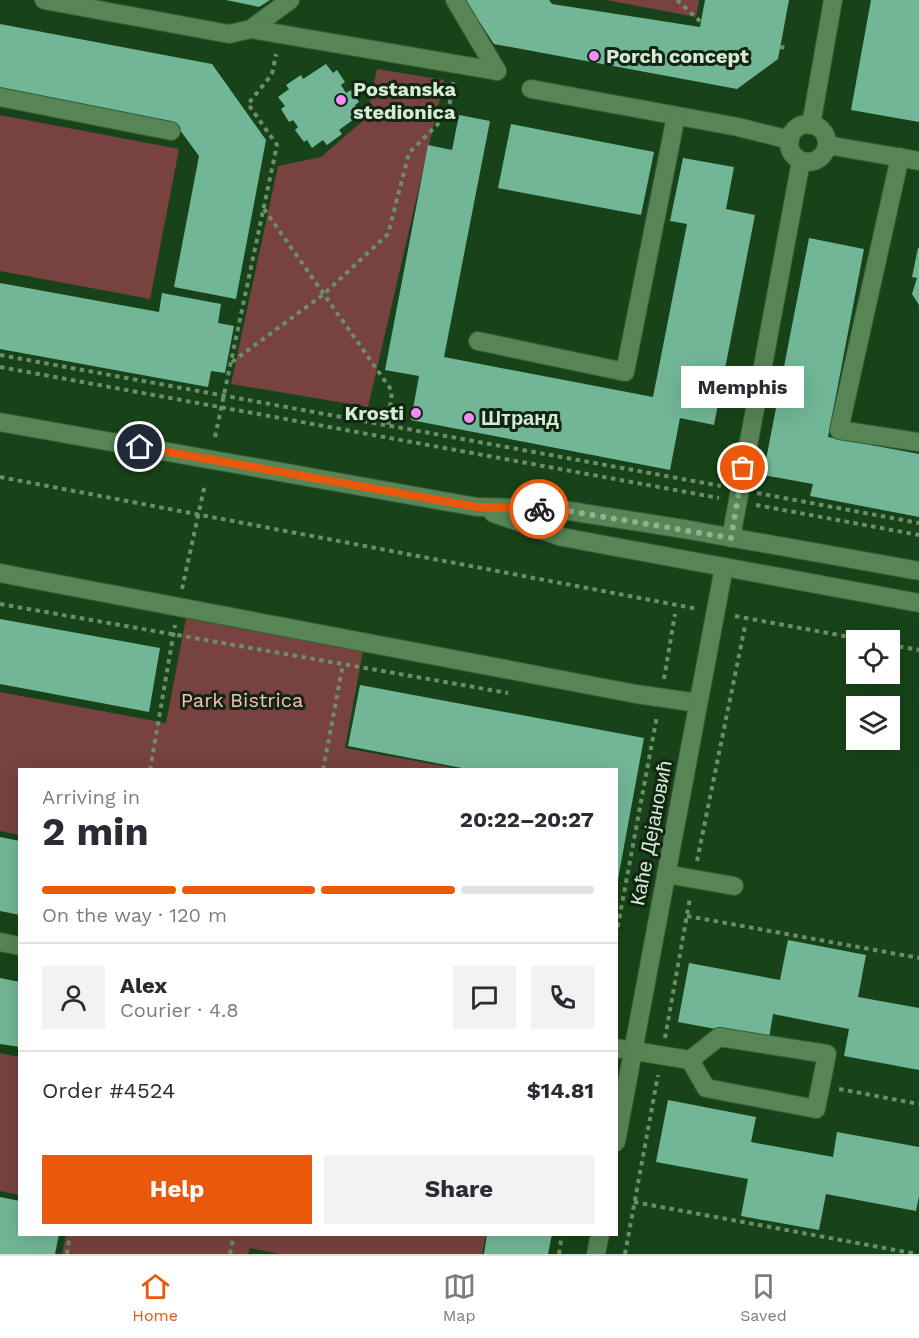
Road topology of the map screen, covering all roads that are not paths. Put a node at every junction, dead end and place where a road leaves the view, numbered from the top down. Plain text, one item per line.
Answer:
1 (44, 0) edge
2 (290, 0) edge
3 (455, 0) edge
4 (833, 0) edge
5 (251, 29) junction
6 (531, 89) dead end
7 (0, 97) edge
8 (676, 116) junction
9 (811, 125) junction
10 (171, 131) dead end
11 (790, 140) junction
12 (827, 145) junction
13 (900, 157) junction
14 (919, 160) edge
15 (801, 161) junction
16 (478, 341) dead end
17 (0, 422) edge
18 (919, 442) edge
19 (477, 507) junction
20 (731, 538) junction
21 (724, 567) junction
22 (919, 572) edge
23 (0, 573) edge
24 (919, 603) edge
25 (698, 703) junction
26 (666, 874) junction
27 (734, 886) dead end
28 (0, 942) edge
29 (18, 946) edge
30 (625, 1049) edge
31 (690, 1060) junction
32 (618, 1121) edge
33 (600, 1236) edge
34 (596, 1254) edge

1 - 5 street
2 - 5 street
3 - 5 street
4 - 9 street
6 - 8 street
7 - 10 street
8 - 11 street
8 - 16 street
9 - 11 street
9 - 12 street
11 - 15 street
12 - 13 street
12 - 15 street
13 - 14 street
13 - 18 street
15 - 20 street
17 - 19 street
19 - 20 street
19 - 21 street
20 - 22 street
21 - 24 street
21 - 25 street, Каће Дејановић
23 - 25 street
25 - 26 street, Каће Дејановић
26 - 27 street
26 - 30 street, Каће Дејановић
28 - 29 street
30 - 31 street
30 - 32 street, Каће Дејановић
31 - 31 street
33 - 34 street

